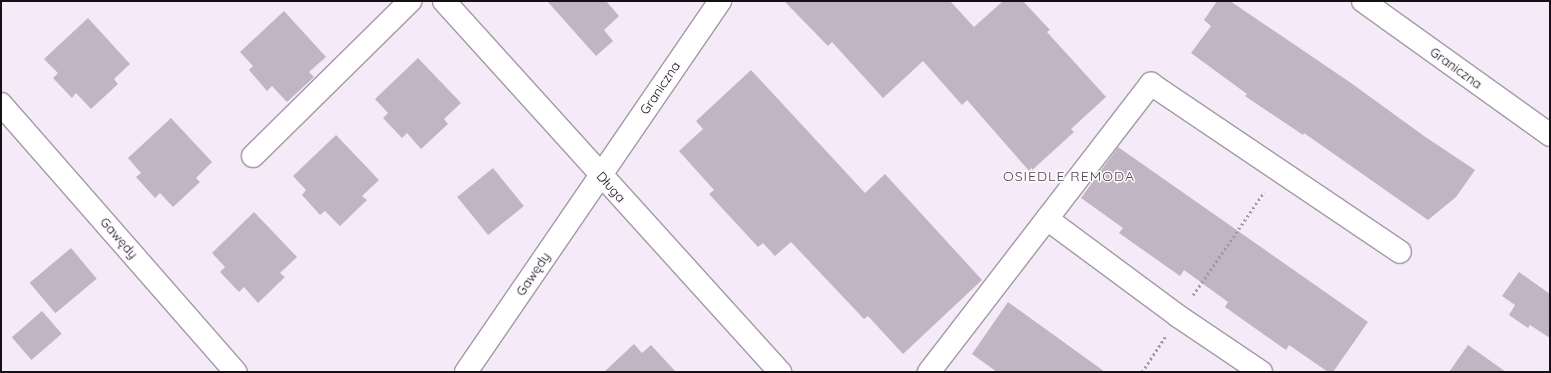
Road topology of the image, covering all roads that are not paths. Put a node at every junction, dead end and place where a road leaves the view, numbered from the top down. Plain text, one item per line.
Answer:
1 (410, 1) edge
2 (444, 1) edge
3 (720, 1) edge
4 (1363, 1) edge
5 (1, 104) edge
6 (1550, 135) edge
7 (253, 156) dead end
8 (601, 176) junction
9 (1047, 219) junction
10 (1400, 252) dead end
11 (236, 372) edge
12 (466, 372) edge
13 (780, 372) edge
14 (930, 372) edge
15 (1261, 372) edge

1 - 7 street
2 - 8 street, Długa
3 - 8 street, Graniczna
4 - 6 street, Graniczna
5 - 11 street, Gawędy
8 - 12 street, Gawędy
8 - 13 street, Długa
9 - 10 street
9 - 14 street
9 - 15 street

